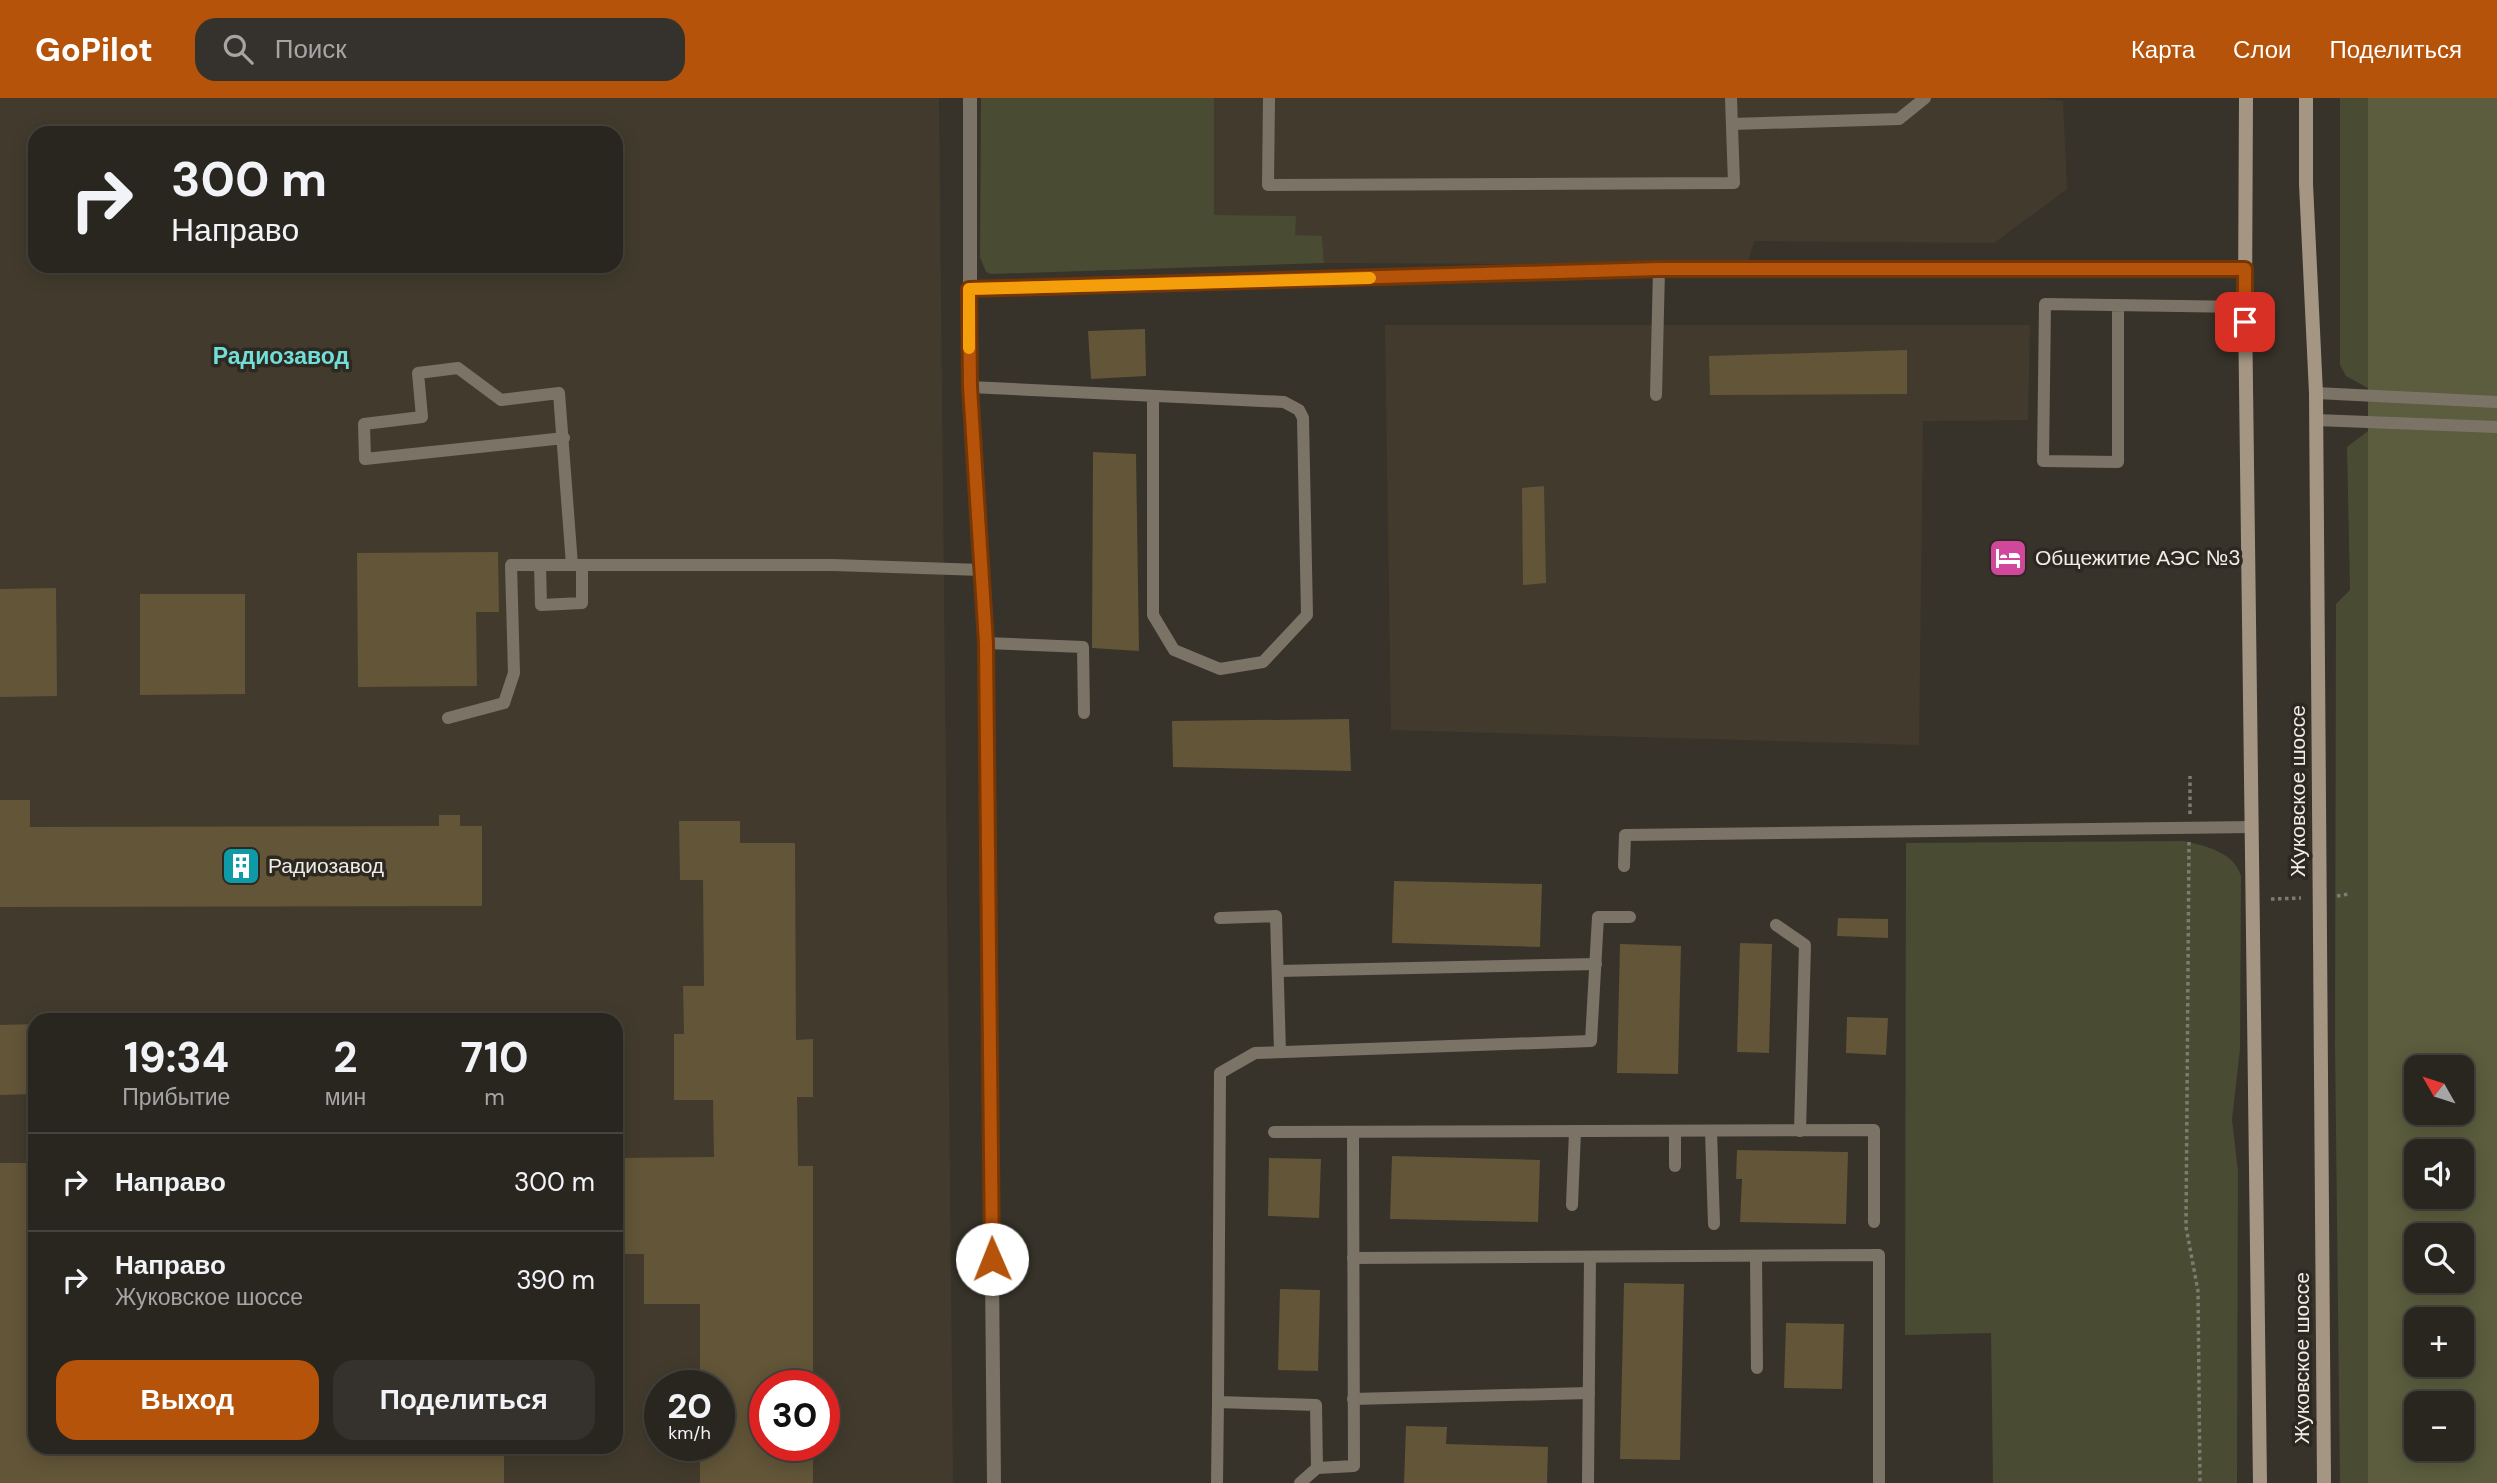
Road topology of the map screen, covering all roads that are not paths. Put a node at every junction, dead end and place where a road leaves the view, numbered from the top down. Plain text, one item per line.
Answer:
1 (970, 98) edge
2 (1269, 98) edge
3 (1731, 98) edge
4 (1926, 98) edge
5 (2246, 98) edge
6 (2306, 98) edge
7 (1732, 124) junction
8 (1659, 269) junction
9 (2245, 269) junction
10 (969, 289) junction
11 (2118, 305) dead end
12 (2245, 307) junction
13 (970, 387) junction
14 (2316, 393) junction
15 (1657, 396) dead end
16 (1153, 397) junction
17 (2497, 402) edge
18 (2316, 420) junction
19 (2497, 427) edge
20 (564, 438) junction
21 (540, 565) junction
22 (577, 565) junction
23 (981, 570) junction
24 (986, 643) junction
25 (1084, 713) dead end
26 (448, 718) dead end
27 (2252, 827) junction
28 (1624, 866) dead end
29 (1630, 917) dead end
30 (1220, 918) dead end
31 (1776, 925) dead end
32 (1596, 964) junction
33 (1278, 971) junction
34 (1280, 1052) junction
35 (1575, 1131) junction
36 (1675, 1131) junction
37 (1711, 1131) junction
38 (1800, 1131) junction
39 (1274, 1132) dead end
40 (1353, 1132) junction
41 (1675, 1166) dead end
42 (1572, 1206) dead end
43 (1874, 1222) dead end
44 (1714, 1224) dead end
45 (1756, 1256) junction
46 (1590, 1257) junction
47 (1353, 1258) junction
48 (1756, 1368) dead end
49 (1589, 1393) junction
50 (1353, 1399) junction
51 (1218, 1402) junction
52 (1317, 1468) junction
53 (994, 1483) edge
54 (1217, 1483) edge
55 (1300, 1483) edge
56 (1588, 1483) edge
57 (1879, 1483) edge
58 (2260, 1483) edge
59 (2324, 1483) edge

1 - 10 street
2 - 7 lane
3 - 7 lane
4 - 7 lane
5 - 9 main road, Жуковское шоссе
6 - 14 main road, Жуковское шоссе
8 - 9 lane
8 - 10 lane
8 - 15 lane
9 - 12 main road, Жуковское шоссе
10 - 13 street
11 - 12 lane
12 - 27 main road, Жуковское шоссе
13 - 16 lane
13 - 23 street
14 - 17 lane
14 - 18 main road, Жуковское шоссе
16 - 16 lane
18 - 19 lane
18 - 59 main road, Жуковское шоссе
20 - 20 lane
20 - 22 lane
21 - 22 lane
21 - 22 lane
21 - 26 lane
22 - 23 lane
23 - 24 street
24 - 25 lane
24 - 53 street
27 - 28 lane
27 - 58 main road, Жуковское шоссе
29 - 32 lane
30 - 33 lane
31 - 38 lane
32 - 33 lane
32 - 34 lane
33 - 34 lane
34 - 51 lane
35 - 36 lane
35 - 40 lane
35 - 42 lane
36 - 37 lane
36 - 41 lane
37 - 38 lane
37 - 44 lane
38 - 43 lane
39 - 40 lane
40 - 47 lane
45 - 46 lane
45 - 48 lane
45 - 57 lane
46 - 47 lane
46 - 49 lane
47 - 50 lane
49 - 50 lane
49 - 56 lane
50 - 52 lane
51 - 52 lane
51 - 54 lane
52 - 55 lane

